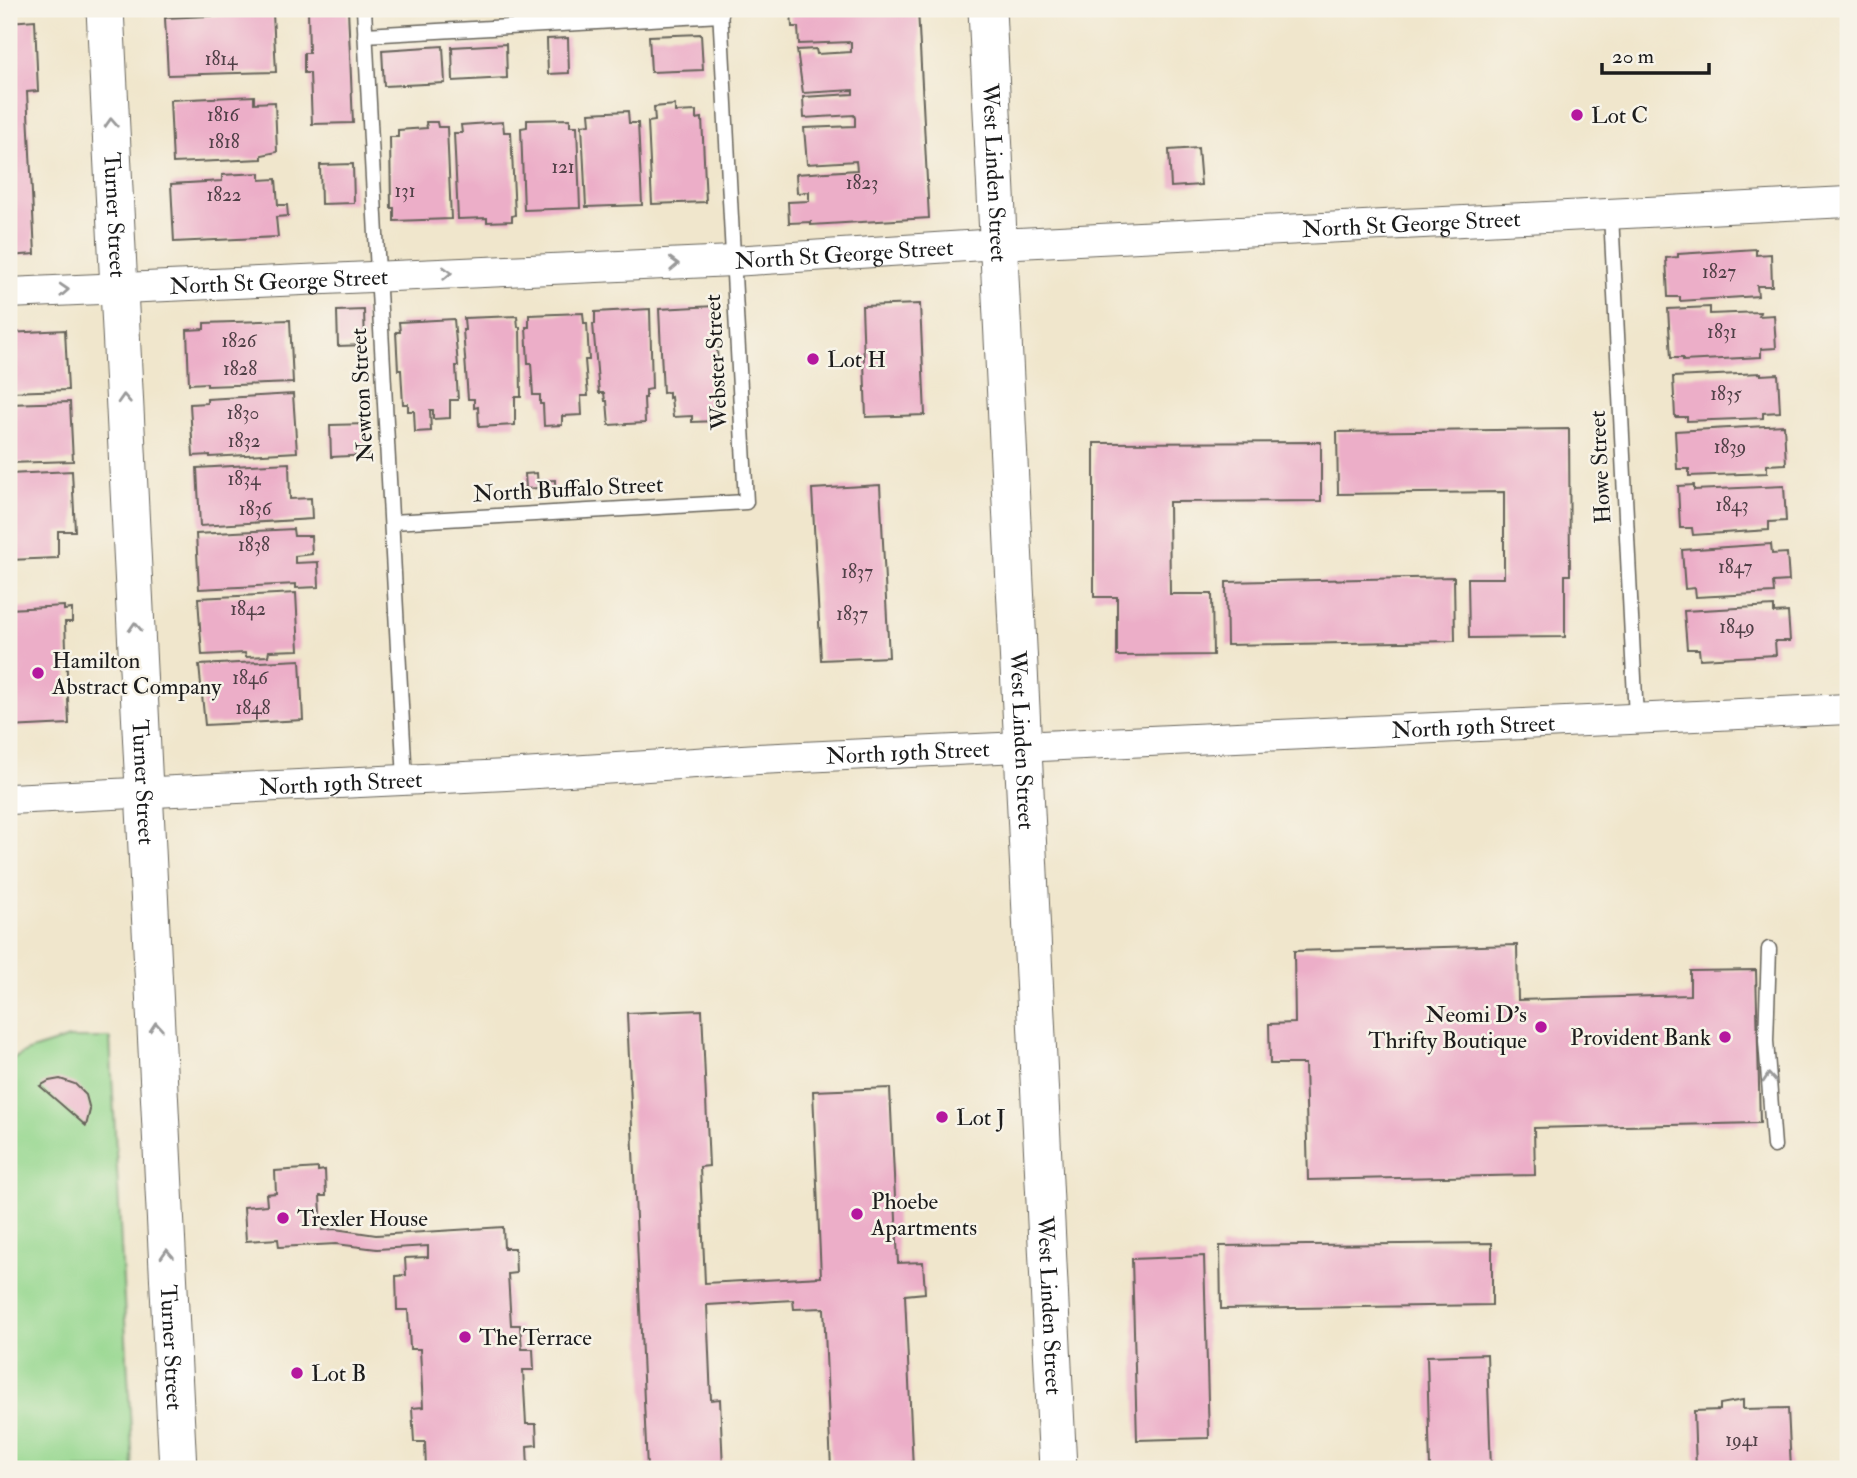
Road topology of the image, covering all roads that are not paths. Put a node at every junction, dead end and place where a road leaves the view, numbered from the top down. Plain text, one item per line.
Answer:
1 (105, 9) edge
2 (363, 9) edge
3 (986, 9) edge
4 (720, 12) edge
5 (365, 35) junction
6 (1848, 202) edge
7 (1611, 214) junction
8 (998, 243) junction
9 (733, 261) junction
10 (379, 275) junction
11 (119, 287) junction
12 (9, 293) edge
13 (746, 502) joint
14 (392, 522) junction
15 (1848, 709) edge
16 (1636, 718) junction
17 (1024, 748) junction
18 (405, 780) junction
19 (144, 793) junction
20 (9, 799) edge
21 (1769, 949) dead end
22 (1774, 1146) dead end
23 (178, 1469) edge
24 (1058, 1469) edge

11 -> 1 street, Turner Street
2 - 5 lane, Newton Street
3 - 8 street, West Linden Street
4 - 5 lane
4 - 9 lane, Webster Street
5 - 10 lane, Newton Street
6 - 7 street, North St George Street
7 - 8 street, North St George Street
7 - 16 lane, Howe Street
8 - 9 street, North St George Street
8 - 17 street, West Linden Street
10 -> 9 street, North St George Street
9 - 13 lane, Webster Street
10 - 11 street, North St George Street
10 - 14 lane, Newton Street
12 -> 11 street, North St George Street
19 -> 11 street, Turner Street
13 - 14 lane, North Buffalo Street
14 - 18 lane, Newton Street
15 - 16 street, North 19th Street
16 - 17 street, North 19th Street
17 - 18 street, North 19th Street
17 - 24 street, West Linden Street
18 - 19 street, North 19th Street
19 - 20 street, North 19th Street
23 -> 19 street, Turner Street
22 -> 21 lane

